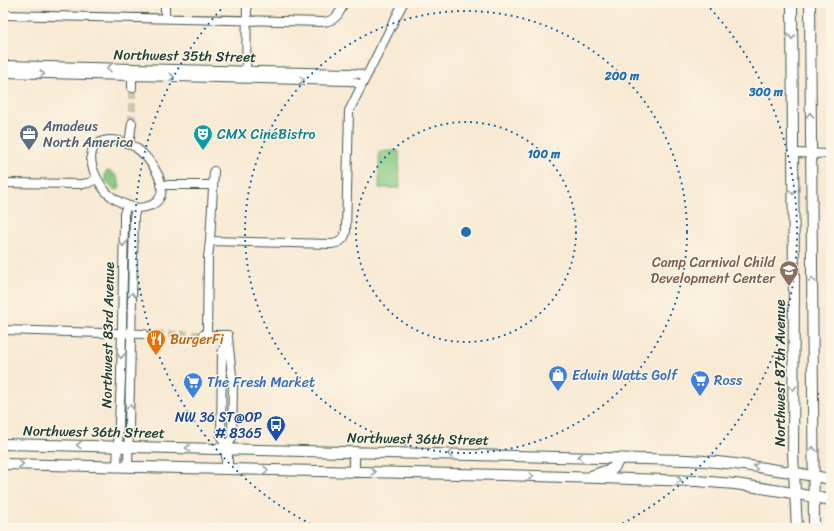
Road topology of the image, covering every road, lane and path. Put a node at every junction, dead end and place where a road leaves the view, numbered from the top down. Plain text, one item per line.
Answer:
1 (166, 3) edge
2 (247, 3) edge
3 (253, 3) edge
4 (344, 3) edge
5 (403, 3) edge
6 (792, 3) edge
7 (810, 3) edge
8 (3, 15) edge
9 (165, 18) junction
10 (247, 20) junction
11 (3, 65) edge
12 (20, 70) junction
13 (132, 72) junction
14 (3, 74) edge
15 (246, 75) junction
16 (364, 81) junction
17 (132, 88) tunnel mouth
18 (132, 123) tunnel mouth
19 (129, 144) junction
20 (793, 153) junction
21 (811, 154) junction
22 (831, 154) edge
23 (214, 171) dead end
24 (97, 179) junction
25 (3, 183) edge
26 (161, 185) junction
27 (214, 185) junction
28 (127, 205) junction
29 (136, 208) junction
30 (210, 241) junction
31 (794, 262) junction
32 (812, 262) junction
33 (3, 330) edge
34 (103, 333) dead end
35 (118, 333) junction
36 (132, 334) junction
37 (144, 334) tunnel mouth
38 (228, 335) junction
39 (221, 402) junction
40 (233, 402) junction
41 (3, 444) edge
42 (124, 446) junction
43 (227, 449) junction
44 (354, 452) junction
45 (619, 458) junction
46 (3, 464) edge
47 (117, 466) junction
48 (128, 467) junction
49 (227, 469) junction
50 (354, 472) junction
51 (794, 473) junction
52 (813, 476) junction
53 (586, 478) junction
54 (831, 479) edge
55 (796, 494) junction
56 (814, 497) junction
57 (831, 500) edge
58 (797, 528) edge
59 (814, 528) edge

1 - 9 street
2 - 10 street
3 - 10 street
4 - 10 street
5 - 16 street
6 -> 20 main road, Northwest 87th Avenue
21 -> 7 main road
8 - 9 street
9 - 10 street
10 - 15 street
11 - 12 street, Northwest 35th Street
12 - 13 street, Northwest 35th Street
12 - 14 street, Northwest 35th Street
13 - 15 street, Northwest 35th Street
13 - 17 street
15 - 16 street, Northwest 35th Street
16 - 30 street
18 - 19 street
19 - 24 street
19 - 26 street
20 - 21 street
20 -> 31 main road, Northwest 87th Avenue
21 - 22 street
21 - 32 main road
23 - 27 street
24 - 25 street
24 - 28 street
26 - 27 street
26 - 29 street
27 - 30 street
28 - 29 street
28 -> 35 street, Northwest 83rd Avenue
36 -> 29 street, Northwest 83rd Avenue
30 - 38 street
31 - 32 main road
31 -> 51 main road, Northwest 87th Avenue
52 -> 32 main road
33 - 34 street
35 - 36 street
35 -> 42 street, Northwest 83rd Avenue
36 - 37 street
42 -> 36 street, Northwest 83rd Avenue
38 - 39 street
38 - 40 street
39 - 40 street
39 - 43 street
40 - 43 street
42 -> 41 main road, Northwest 36th Street
43 -> 42 main road, Northwest 36th Street
42 - 47 street, Northwest 83rd Avenue
42 - 48 street, Northwest 83rd Avenue
43 - 44 main road, Northwest 36th Street
43 - 49 main road
45 -> 44 main road, Northwest 36th Street
44 - 50 main road
51 -> 45 main road, Northwest 36th Street
45 - 53 main road
46 -> 47 main road
47 - 48 main road
48 - 49 main road
49 -> 50 main road
50 -> 53 main road
51 - 52 main road, Northwest 36th Street
51 - 55 main road, Northwest 87th Avenue
52 - 54 main road, Northwest 36th Street
52 - 56 main road
53 -> 55 main road
55 - 56 main road
55 - 58 main road, Northwest 87th Avenue
56 - 57 main road
56 - 59 main road

